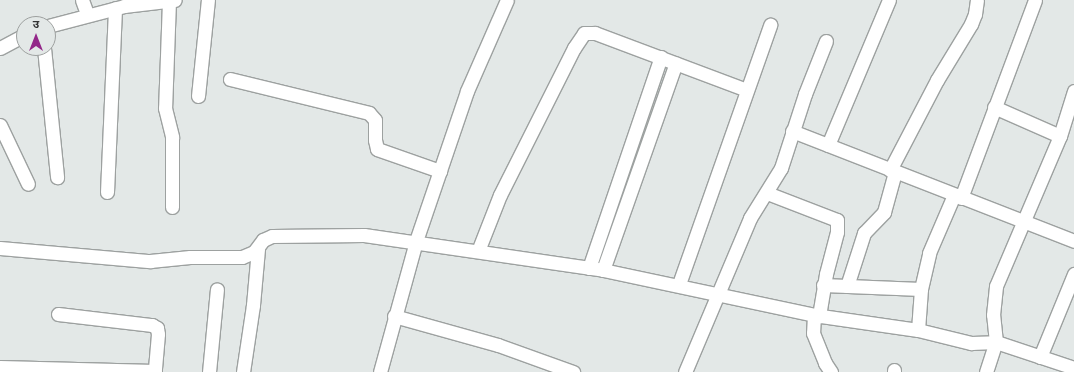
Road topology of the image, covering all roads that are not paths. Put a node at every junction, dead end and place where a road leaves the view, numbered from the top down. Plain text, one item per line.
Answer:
1 (82, 0) edge
2 (172, 0) edge
3 (208, 0) edge
4 (508, 0) edge
5 (888, 0) edge
6 (977, 0) edge
7 (1035, 0) edge
8 (155, 1) edge
9 (115, 8) junction
10 (86, 14) junction
11 (56, 23) edge
12 (770, 25) dead end
13 (16, 39) edge
14 (826, 41) dead end
15 (0, 48) edge
16 (45, 56) edge
17 (661, 58) junction
18 (676, 63) junction
19 (230, 79) dead end
20 (747, 90) junction
21 (1074, 91) edge
22 (198, 96) dead end
23 (994, 107) junction
24 (1071, 110) edge
25 (0, 125) edge
26 (792, 131) junction
27 (1060, 136) junction
28 (632, 141) junction
29 (828, 145) junction
30 (646, 146) junction
31 (440, 171) junction
32 (893, 171) junction
33 (57, 177) dead end
34 (28, 184) dead end
35 (106, 192) dead end
36 (767, 193) junction
37 (958, 196) junction
38 (172, 207) dead end
39 (1024, 222) junction
40 (416, 241) junction
41 (1074, 241) edge
42 (0, 248) edge
43 (258, 249) junction
44 (478, 252) junction
45 (589, 268) junction
46 (603, 270) junction
47 (1074, 274) edge
48 (679, 284) junction
49 (823, 285) junction
50 (848, 286) junction
51 (217, 289) dead end
52 (921, 289) junction
53 (719, 294) junction
54 (58, 314) dead end
55 (394, 316) junction
56 (817, 316) junction
57 (918, 330) junction
58 (996, 342) junction
59 (1040, 357) junction
60 (0, 366) edge
61 (1074, 368) edge
62 (155, 371) edge
63 (209, 372) edge
64 (243, 372) edge
65 (380, 372) edge
66 (573, 372) edge
67 (685, 372) edge
68 (831, 372) edge
69 (986, 372) edge

1 - 10 street
2 - 8 street
2 - 38 street
3 - 22 street
4 - 31 street
5 - 29 street
6 - 32 street
7 - 23 street
8 - 9 street
9 - 10 street
9 - 35 street
10 - 11 street
12 - 20 street
13 - 15 street
14 - 26 street
16 - 33 street
17 - 18 street
17 - 28 street
17 - 44 street
18 - 20 street
18 - 30 street
19 - 31 street
20 - 48 street
21 - 24 street
23 - 27 street
23 - 37 street
24 - 27 street
25 - 34 street
26 - 29 street
26 - 36 street
27 - 39 street
28 - 30 street
28 - 45 street
29 - 32 street
30 - 46 street
31 - 40 street
32 - 37 street
32 - 50 street
36 - 49 street
36 - 53 street
37 - 39 street
37 - 52 street
39 - 41 street
39 - 58 street
40 - 43 street
40 - 44 street
40 - 55 street
42 - 43 street
43 - 64 street
44 - 45 street
45 - 46 street
46 - 48 street
47 - 59 street
48 - 53 street
49 - 50 street
49 - 56 street
50 - 52 street
51 - 63 street
52 - 57 street
53 - 56 street
53 - 67 street
54 - 62 street
55 - 65 street
55 - 66 street
56 - 57 street
56 - 68 street
57 - 58 street
58 - 59 street
58 - 69 street
59 - 61 street
60 - 62 street

